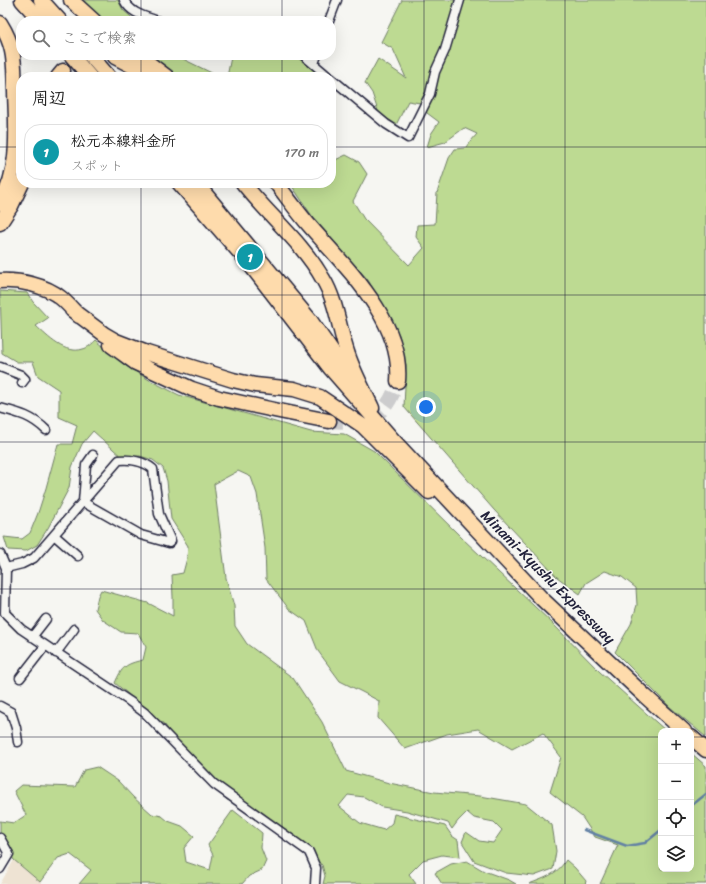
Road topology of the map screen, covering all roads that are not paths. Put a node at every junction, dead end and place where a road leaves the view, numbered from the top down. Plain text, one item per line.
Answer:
1 (22, 0) edge
2 (41, 0) edge
3 (71, 0) edge
4 (124, 0) edge
5 (336, 0) edge
6 (460, 0) edge
7 (36, 16) edge
8 (55, 16) edge
9 (89, 16) edge
10 (144, 16) edge
11 (331, 16) edge
12 (0, 23) edge
13 (75, 60) edge
14 (94, 60) edge
15 (121, 60) edge
16 (145, 60) edge
17 (309, 60) edge
18 (315, 60) edge
19 (314, 64) junction
20 (86, 72) edge
21 (105, 72) edge
22 (144, 72) edge
23 (160, 72) edge
24 (323, 72) edge
25 (336, 83) edge
26 (16, 118) edge
27 (16, 154) edge
28 (20, 188) edge
29 (183, 188) edge
30 (200, 188) edge
31 (248, 188) edge
32 (280, 188) edge
33 (0, 203) edge
34 (0, 223) edge
35 (0, 281) edge
36 (72, 310) junction
37 (0, 367) edge
38 (398, 381) tunnel mouth
39 (22, 383) dead end
40 (0, 408) edge
41 (372, 408) junction
42 (329, 421) tunnel mouth
43 (46, 430) dead end
44 (394, 441) junction
45 (93, 455) dead end
46 (83, 502) junction
47 (54, 535) junction
48 (0, 554) edge
49 (78, 556) dead end
50 (6, 568) junction
51 (542, 599) junction
52 (2, 614) edge
53 (46, 619) dead end
54 (74, 629) dead end
55 (32, 637) junction
56 (45, 646) junction
57 (56, 653) junction
58 (20, 678) dead end
59 (0, 706) edge
60 (681, 728) edge
61 (694, 740) edge
62 (18, 742) dead end
63 (706, 750) edge
64 (0, 838) edge
65 (0, 868) edge
66 (315, 884) edge

1 - 7 highway
2 - 8 highway
3 - 9 highway
4 - 10 street
5 - 11 street
6 - 25 street
12 - 26 highway
13 - 20 highway
14 - 21 highway
15 - 22 highway
16 - 23 highway
17 - 19 street
18 - 19 street
19 - 24 street
27 - 33 highway
28 - 34 highway
29 - 44 highway, Minami-Kyushu Expressway
30 - 41 highway, Minami-Kyushu Expressway
31 - 41 highway
32 - 38 highway
35 - 36 highway
36 - 42 highway
36 - 51 highway
37 - 39 street
40 - 43 street
41 - 44 highway, Minami-Kyushu Expressway
44 - 51 highway, Minami-Kyushu Expressway
45 - 46 street
46 - 46 street
46 - 47 street
47 - 49 street
47 - 50 street
48 - 50 street
50 - 52 street
51 - 60 highway, Minami-Kyushu Expressway
52 - 55 street
53 - 55 street
54 - 57 street
55 - 56 street
56 - 57 street
56 - 58 street
57 - 66 street
59 - 62 street
61 - 63 highway
64 - 65 street

